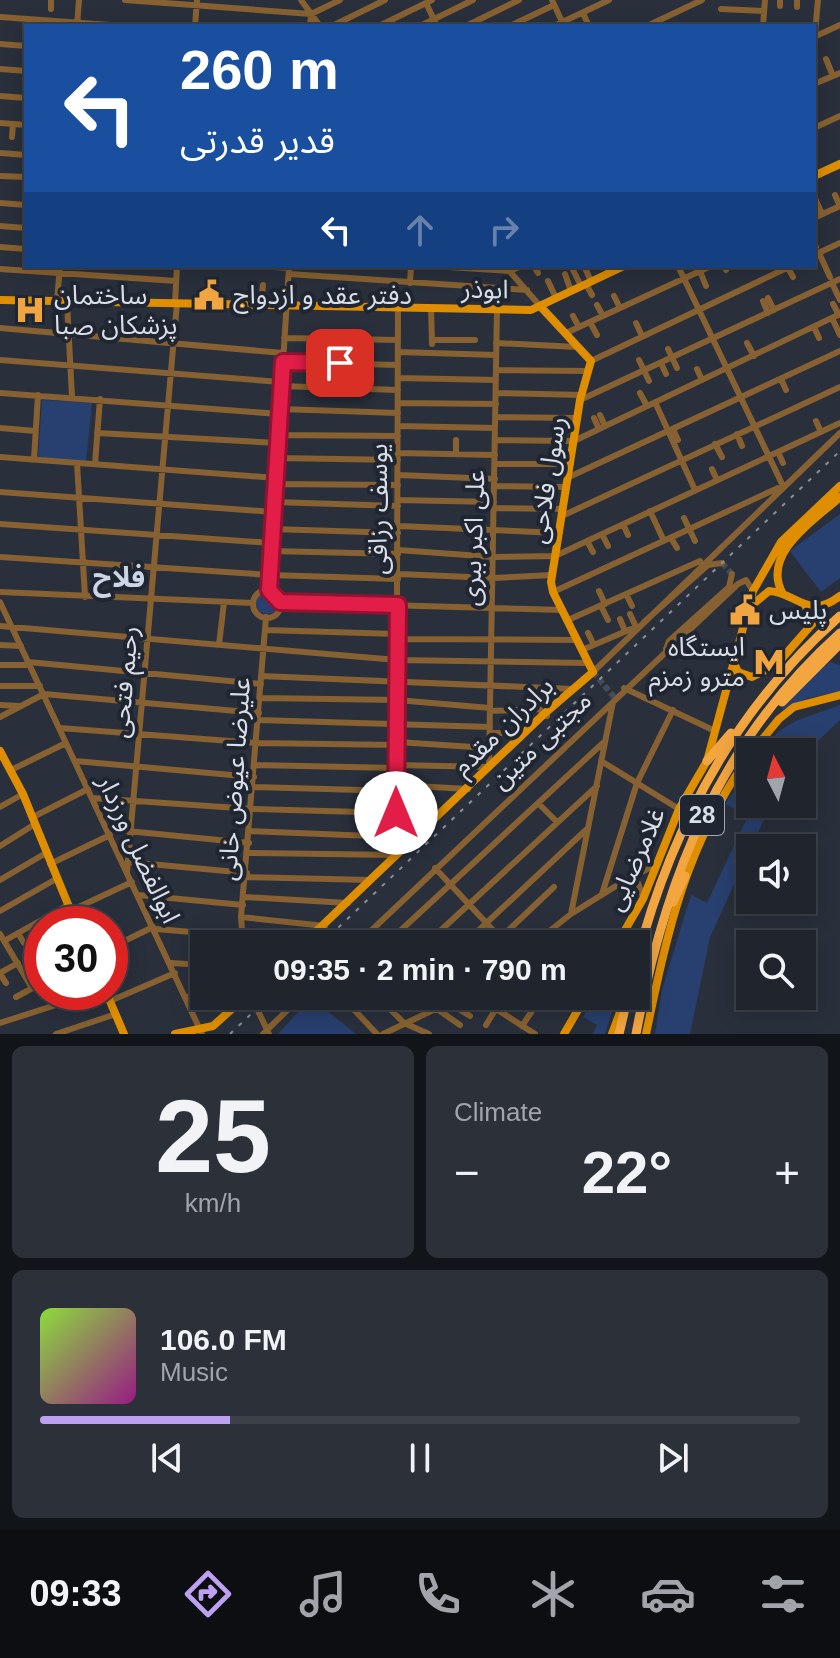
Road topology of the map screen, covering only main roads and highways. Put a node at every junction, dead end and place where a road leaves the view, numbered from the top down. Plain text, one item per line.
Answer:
1 (840, 164) edge
2 (816, 175) edge
3 (620, 268) edge
4 (0, 300) edge
5 (540, 306) junction
6 (840, 486) edge
7 (840, 497) edge
8 (783, 594) junction
9 (838, 598) edge
10 (803, 605) junction
11 (749, 610) junction
12 (840, 616) edge
13 (840, 633) edge
14 (840, 644) edge
15 (735, 662) junction
16 (593, 672) joint
17 (840, 695) edge
18 (752, 710) junction
19 (749, 738) edge
20 (751, 738) edge
21 (764, 738) edge
22 (0, 751) edge
23 (736, 756) edge
24 (707, 761) junction
25 (6, 767) edge
26 (736, 776) edge
27 (685, 876) junction
28 (68, 906) edge
29 (320, 930) edge
30 (625, 930) edge
31 (645, 930) edge
32 (650, 970) edge
33 (650, 975) edge
34 (114, 1010) edge
35 (231, 1010) edge
36 (233, 1010) edge
37 (578, 1010) edge
38 (621, 1010) edge
39 (624, 1010) edge
40 (641, 1010) edge
41 (200, 1030) edge
42 (124, 1034) edge
43 (175, 1034) edge
44 (212, 1034) edge
45 (564, 1034) edge
46 (612, 1034) edge
47 (619, 1034) edge
48 (636, 1034) edge
49 (646, 1034) edge

1 - 2 main road
3 - 5 main road, ابوذر
4 - 5 main road, ابوذر
5 - 16 main road, رسول فلاحی
6 - 11 main road, غلامرضایی
7 - 8 main road
8 - 10 main road
8 - 11 main road
9 - 10 main road
10 - 15 main road
11 - 15 main road, غلامرضایی
12 - 18 highway, 28
13 - 19 highway, 28
14 - 20 highway
15 - 24 main road, غلامرضایی
16 - 29 main road, برادران مقدم
17 - 21 main road
18 - 24 highway
18 - 31 highway, 28
22 - 25 main road
23 - 32 highway, 28
24 - 30 main road, غلامرضایی
25 - 28 main road
26 - 27 main road
27 - 33 highway
27 - 49 main road
34 - 42 main road
35 - 41 main road
36 - 44 main road
37 - 45 main road
38 - 46 main road
39 - 47 highway
40 - 48 highway, 28
41 - 43 main road

